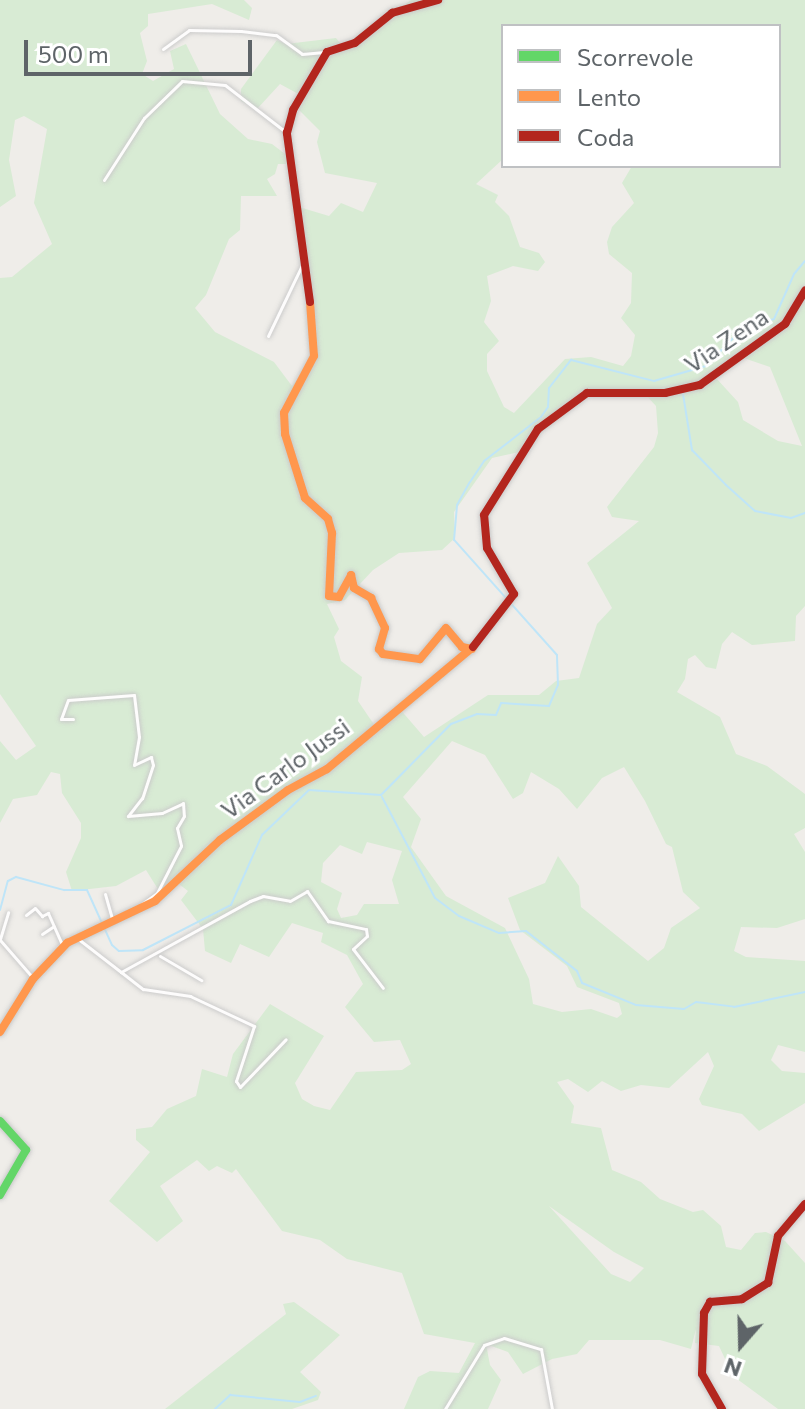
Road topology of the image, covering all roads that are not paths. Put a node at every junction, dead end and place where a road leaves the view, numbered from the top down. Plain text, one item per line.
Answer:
1 (438, 0) edge
2 (163, 49) dead end
3 (327, 52) junction
4 (287, 133) junction
5 (104, 180) dead end
6 (304, 261) junction
7 (805, 291) edge
8 (268, 336) dead end
9 (506, 607) joint
10 (472, 649) junction
11 (73, 719) dead end
12 (105, 894) dead end
13 (8, 912) dead end
14 (135, 912) junction
15 (26, 915) dead end
16 (110, 921) junction
17 (54, 926) junction
18 (42, 934) dead end
19 (77, 937) junction
20 (0, 940) edge
21 (63, 946) junction
22 (158, 955) junction
23 (121, 972) junction
24 (34, 979) junction
25 (201, 980) dead end
26 (383, 988) dead end
27 (0, 1032) edge
28 (286, 1039) dead end
29 (0, 1121) edge
30 (0, 1195) edge
31 (805, 1204) edge
32 (445, 1409) edge
33 (552, 1409) edge
34 (722, 1409) edge

1 - 3 street
2 - 3 street
3 - 4 street
4 - 5 street
4 - 6 street
6 - 8 street
6 - 10 street
7 - 9 street, Via Zena
9 - 10 street, Via Carlo Jussi
10 - 14 street, Via Carlo Jussi
11 - 14 street
12 - 16 street
13 - 20 street
14 - 16 street, Via Carlo Jussi
15 - 17 street
16 - 19 street, Via Carlo Jussi
17 - 18 street
17 - 21 street
19 - 21 street, Via Carlo Jussi
19 - 23 street
20 - 24 street
21 - 24 street, Via Carlo Jussi
22 - 23 street
22 - 25 street
22 - 26 street
23 - 28 street
24 - 27 street, Via Carlo Jussi
29 - 30 street
31 - 34 street
32 - 33 street

